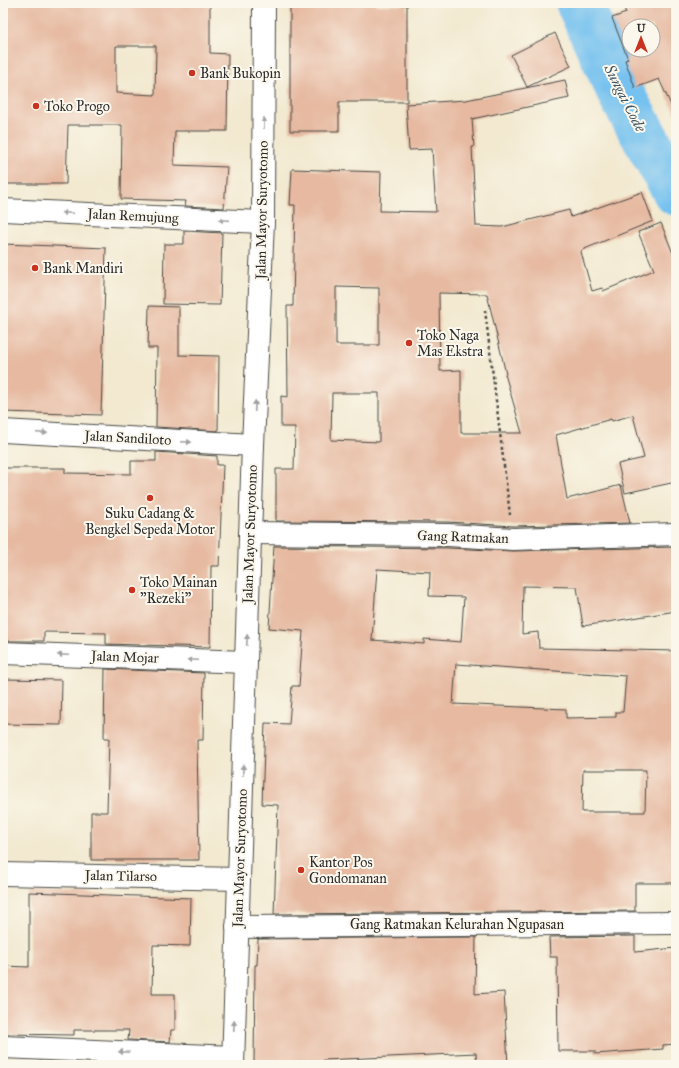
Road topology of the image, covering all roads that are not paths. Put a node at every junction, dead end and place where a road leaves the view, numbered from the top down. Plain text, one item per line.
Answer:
1 (264, 3) edge
2 (3, 210) edge
3 (263, 222) junction
4 (3, 431) edge
5 (253, 445) junction
6 (250, 533) junction
7 (676, 534) edge
8 (3, 653) edge
9 (246, 662) junction
10 (3, 874) edge
11 (239, 879) junction
12 (676, 923) edge
13 (237, 927) junction
14 (3, 1047) edge
15 (233, 1061) edge

3 -> 1 street, Jalan Mayor Suryotomo
3 -> 2 street, Jalan Remujung
5 -> 3 street, Jalan Mayor Suryotomo
4 -> 5 street, Jalan Sandiloto
5 - 6 street, Jalan Mayor Suryotomo
6 - 7 street, Gang Ratmakan
9 -> 6 street, Jalan Mayor Suryotomo
9 -> 8 street, Jalan Mojar
11 -> 9 street, Jalan Mayor Suryotomo
10 - 11 street, Jalan Tilarso
11 - 13 street, Jalan Mayor Suryotomo
12 - 13 street, Gang Ratmakan Kelurahan Ngupasan
15 -> 13 street, Jalan Mayor Suryotomo
15 -> 14 street

